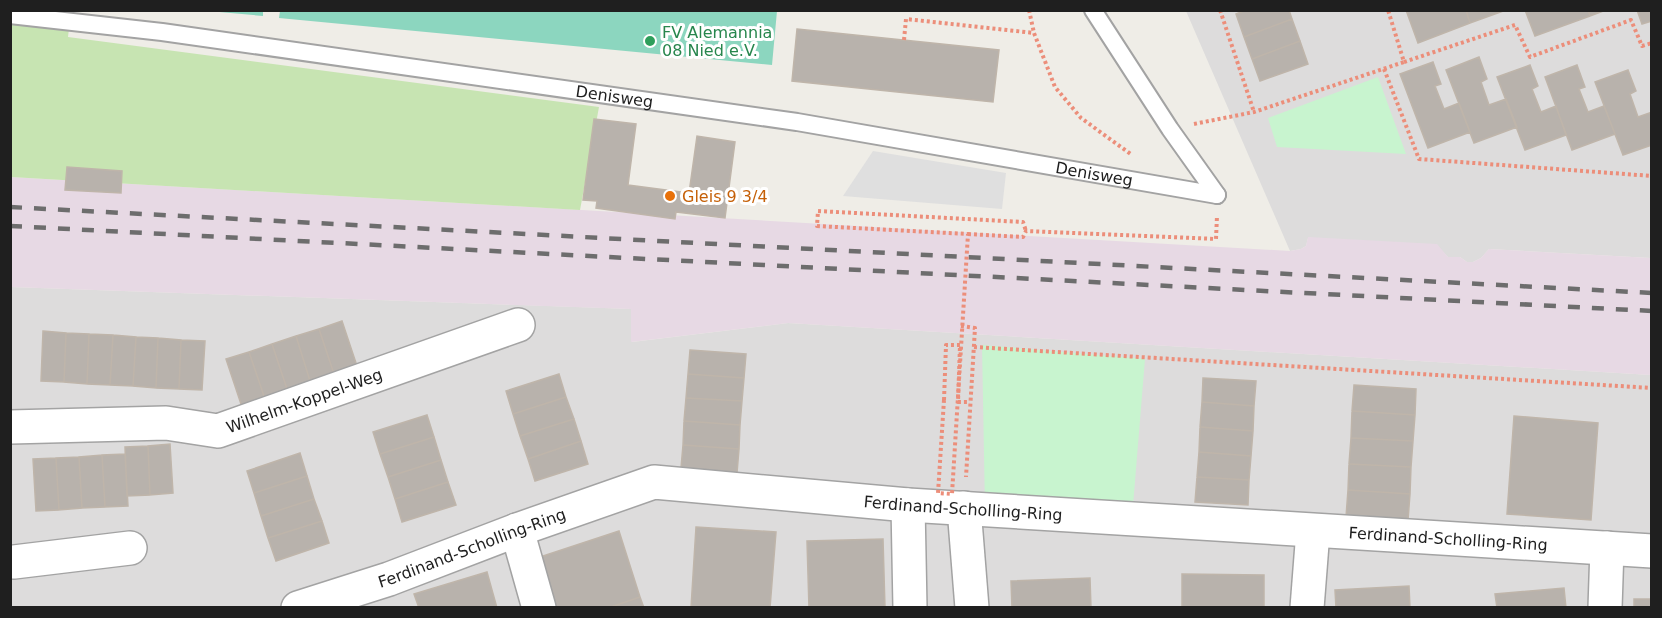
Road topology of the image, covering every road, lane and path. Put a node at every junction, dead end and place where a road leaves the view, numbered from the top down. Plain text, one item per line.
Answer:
1 (1029, 10) edge
2 (1093, 10) edge
3 (1220, 10) edge
4 (1388, 10) edge
5 (10, 15) edge
6 (1034, 33) junction
7 (904, 40) dead end
8 (1652, 43) edge
9 (1404, 62) junction
10 (1384, 69) junction
11 (1254, 112) junction
12 (1170, 129) junction
13 (1135, 158) dead end
14 (1652, 176) edge
15 (1217, 195) junction
16 (1026, 231) junction
17 (968, 234) junction
18 (518, 325) dead end
19 (961, 326) junction
20 (974, 347) junction
21 (1652, 388) edge
22 (970, 402) junction
23 (10, 427) edge
24 (908, 505) junction
25 (964, 508) junction
26 (517, 530) junction
27 (1313, 531) junction
28 (130, 548) dead end
29 (1607, 548) junction
30 (1652, 551) edge
31 (12, 570) edge
32 (298, 608) edge
33 (538, 608) edge
34 (910, 608) edge
35 (972, 608) edge
36 (1307, 608) edge
37 (1605, 608) edge

1 - 6 path
2 - 12 lane
3 - 11 path
4 - 9 path
5 - 15 lane, Denisweg
6 - 7 path
6 - 13 path
8 - 9 path
9 - 10 path
10 - 11 path
10 - 14 path
11 - 12 path
12 - 15 lane
15 - 16 path
16 - 17 path
16 - 17 path, bridge
17 - 19 path, bridge
18 - 23 street, Wilhelm-Koppel-Weg
19 - 20 path
19 - 22 path, bridge
20 - 21 path
20 - 22 path
22 - 25 path
24 - 25 street, Ferdinand-Scholling-Ring
24 - 26 street, Ferdinand-Scholling-Ring
24 - 34 street
25 - 27 street, Ferdinand-Scholling-Ring
25 - 35 street
26 - 32 street, Ferdinand-Scholling-Ring
26 - 33 street
27 - 29 street, Ferdinand-Scholling-Ring
27 - 36 street
28 - 31 street
29 - 30 street, Ferdinand-Scholling-Ring
29 - 37 street

